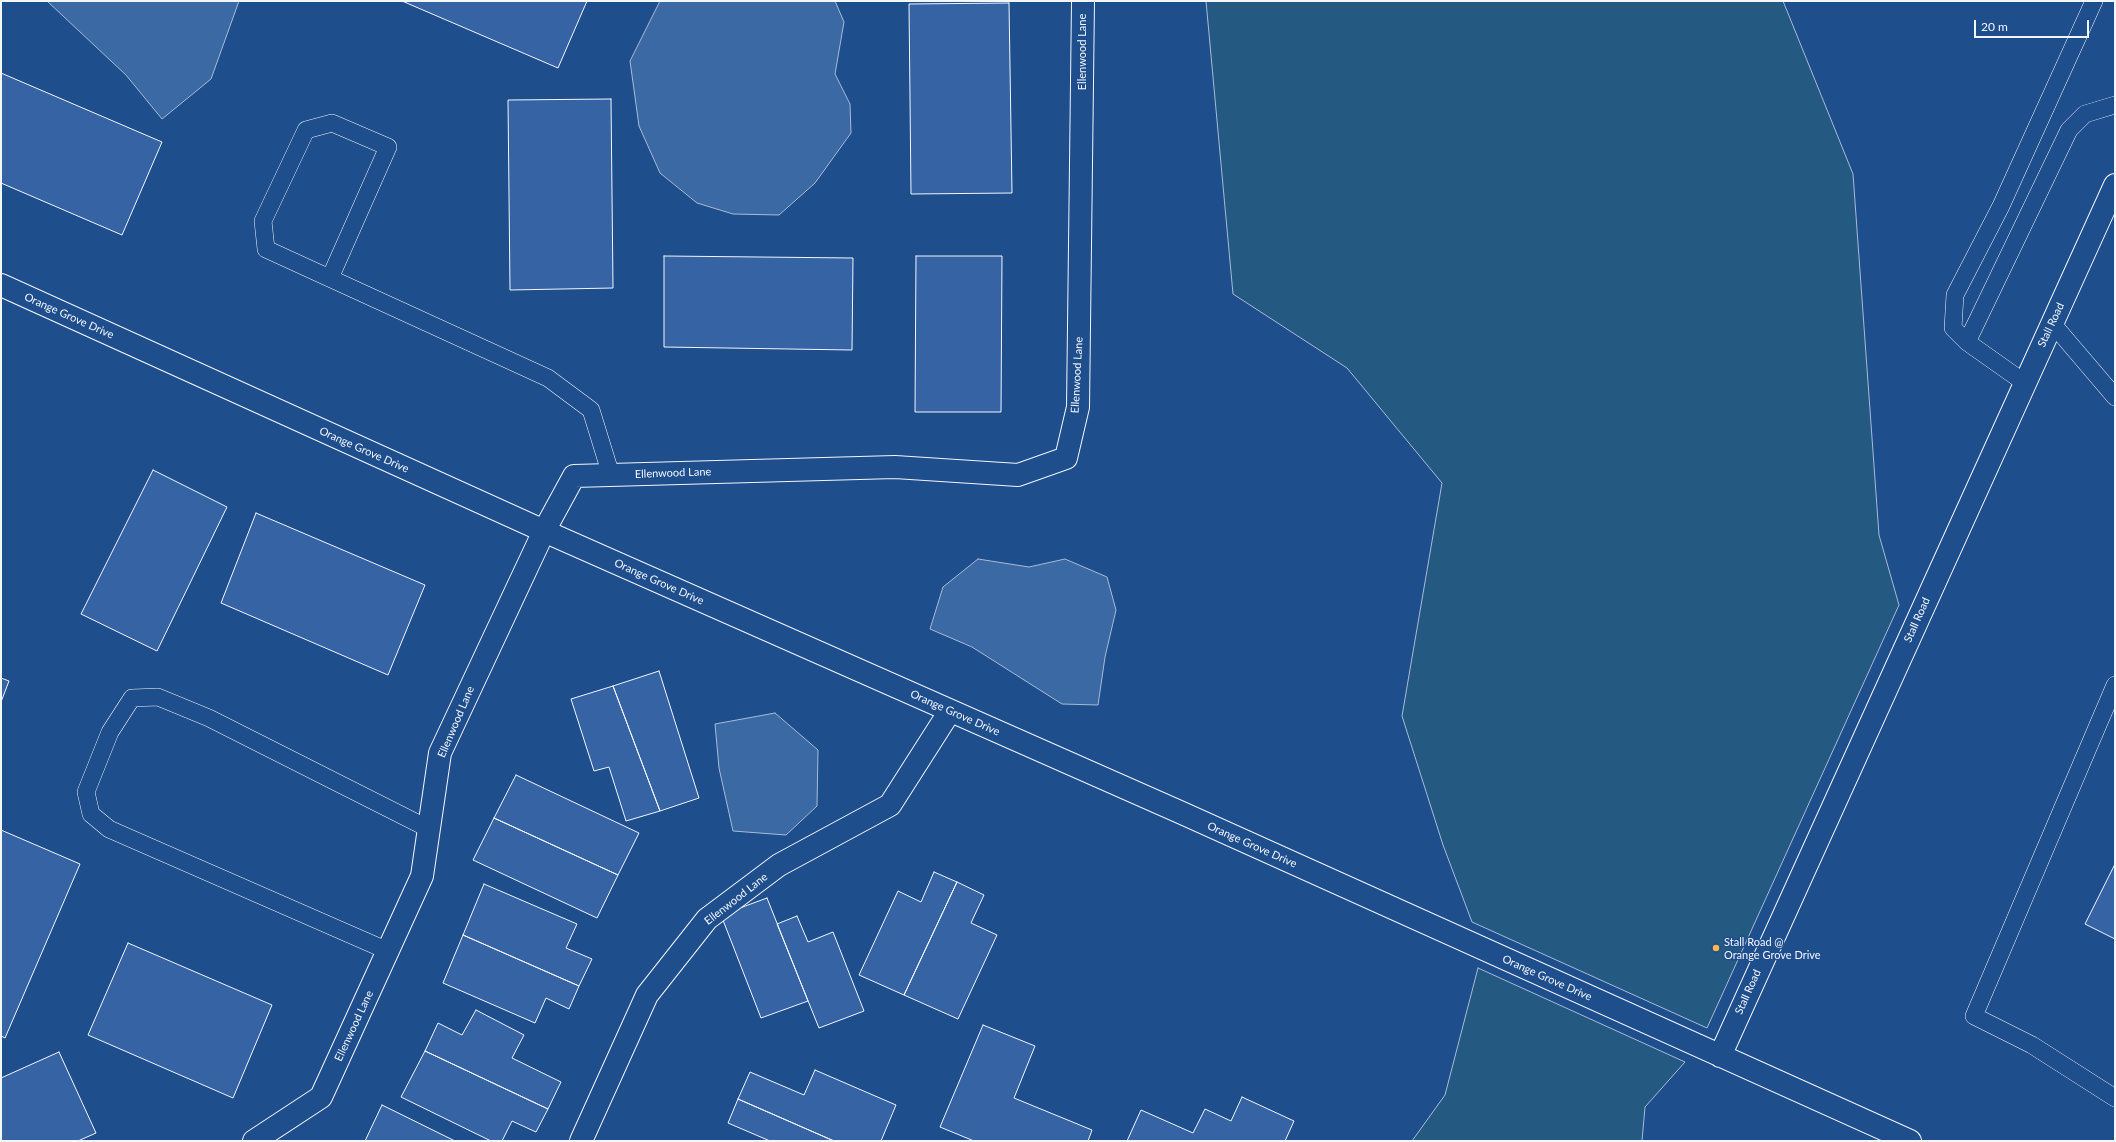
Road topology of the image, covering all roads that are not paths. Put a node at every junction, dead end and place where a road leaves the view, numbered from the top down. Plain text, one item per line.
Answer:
1 (1083, 1) edge
2 (2094, 1) edge
3 (2115, 106) edge
4 (2115, 186) edge
5 (330, 278) junction
6 (1, 285) edge
7 (2052, 323) junction
8 (1967, 342) junction
9 (2025, 383) junction
10 (2115, 397) edge
11 (611, 475) junction
12 (544, 532) junction
13 (2115, 685) edge
14 (950, 711) junction
15 (429, 829) junction
16 (388, 951) junction
17 (1720, 1056) junction
18 (2115, 1098) edge
19 (254, 1141) edge
20 (581, 1141) edge
21 (1910, 1141) edge

1 - 11 street, Ellenwood Lane
2 - 8 lane
3 - 8 lane
4 - 7 street, Stall Road
5 - 5 lane
5 - 11 lane
6 - 12 street, Orange Grove Drive
7 - 9 street, Stall Road
7 - 10 lane
8 - 9 lane
9 - 17 street, Stall Road
11 - 12 street, Ellenwood Lane
12 - 14 street, Orange Grove Drive
12 - 15 street, Ellenwood Lane
13 - 18 lane
14 - 17 street, Orange Grove Drive
14 - 20 street, Ellenwood Lane
15 - 16 street, Ellenwood Lane
15 - 16 lane
16 - 19 street, Ellenwood Lane
17 - 21 street, Orange Grove Drive

